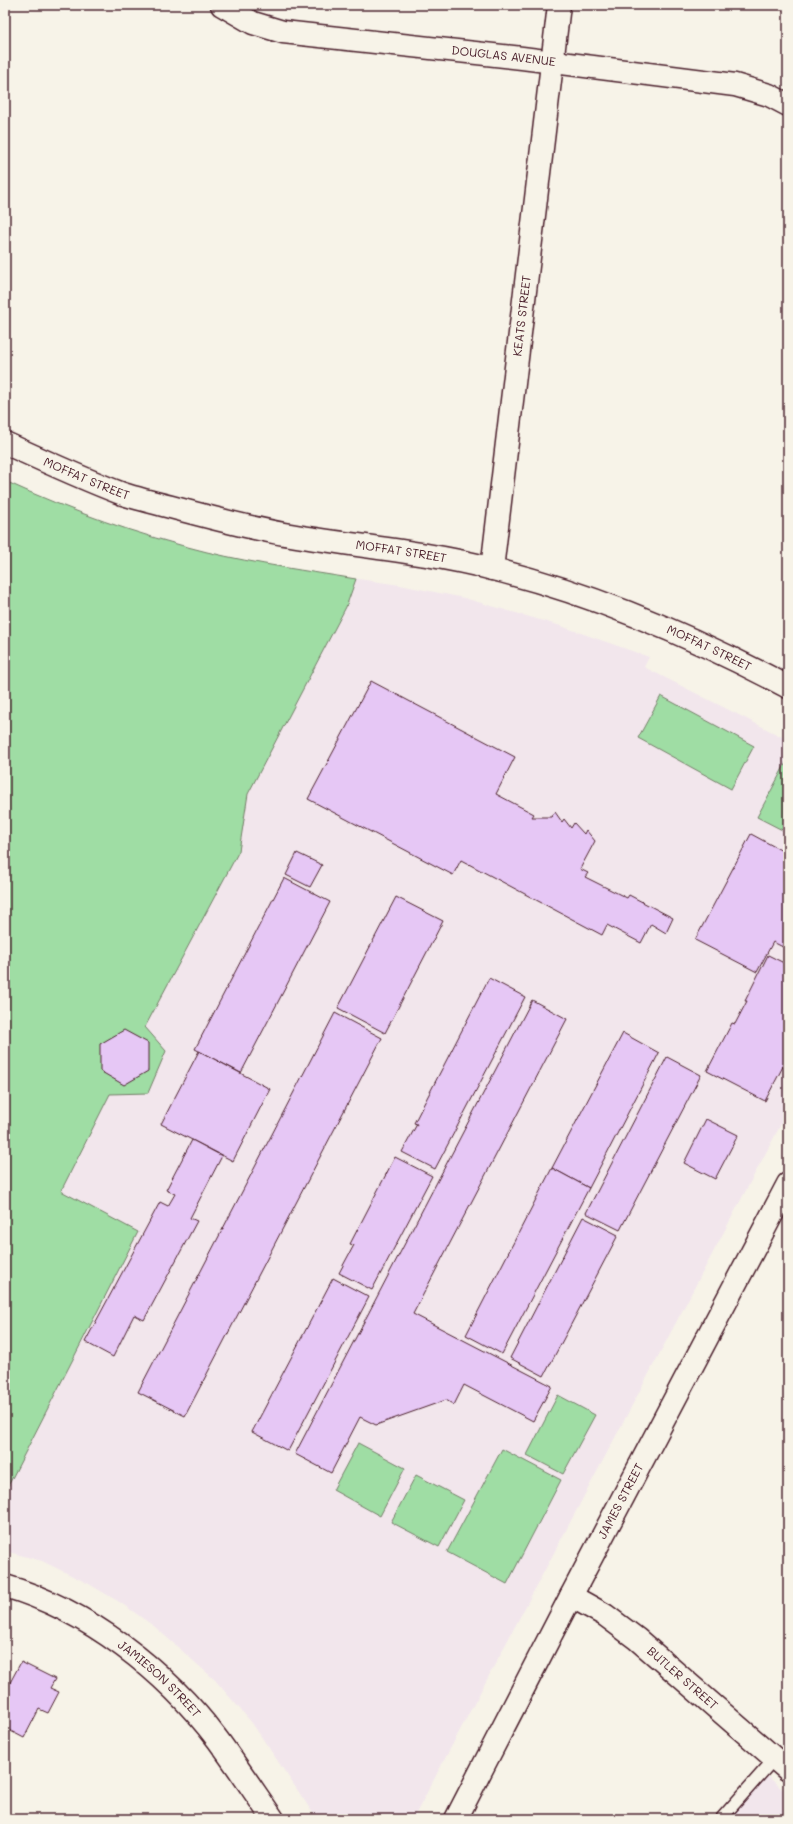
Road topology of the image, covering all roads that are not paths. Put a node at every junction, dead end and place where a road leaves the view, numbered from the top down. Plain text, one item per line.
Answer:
1 (222, 5) edge
2 (559, 5) edge
3 (552, 63) junction
4 (788, 104) edge
5 (5, 443) edge
6 (492, 568) junction
7 (788, 687) edge
8 (788, 1184) edge
9 (780, 1216) edge
10 (5, 1586) edge
11 (571, 1596) junction
12 (781, 1764) edge
13 (274, 1819) edge
14 (456, 1819) edge
15 (721, 1819) edge

1 - 3 street, DOUGLAS AVENUE
2 - 3 street, KEATS STREET
3 - 4 street, DOUGLAS AVENUE
3 - 6 street, KEATS STREET
5 - 6 street, MOFFAT STREET
6 - 7 street, MOFFAT STREET
8 - 9 street, JAMES STREET
9 - 11 street, JAMES STREET
10 - 13 street, JAMIESON STREET
11 - 12 street, BUTLER STREET
11 - 14 street, JAMES STREET
12 - 15 lane

